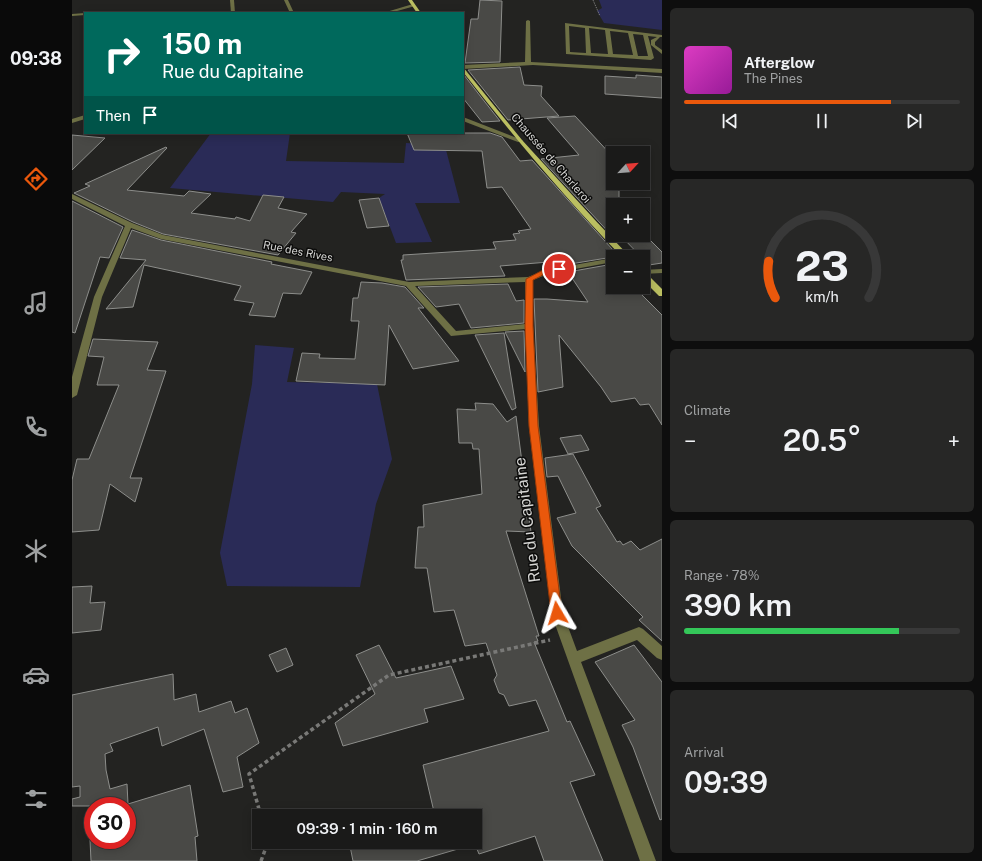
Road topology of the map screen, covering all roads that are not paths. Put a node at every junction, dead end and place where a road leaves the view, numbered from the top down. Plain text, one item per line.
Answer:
1 (232, 0) edge
2 (286, 0) edge
3 (410, 0) edge
4 (413, 5) junction
5 (233, 12) edge
6 (292, 12) edge
7 (388, 12) edge
8 (418, 12) edge
9 (84, 14) edge
10 (72, 15) edge
11 (528, 21) dead end
12 (587, 27) junction
13 (607, 29) junction
14 (630, 32) junction
15 (645, 34) junction
16 (662, 37) edge
17 (662, 53) edge
18 (589, 54) junction
19 (611, 56) junction
20 (636, 57) junction
21 (528, 63) junction
22 (464, 68) edge
23 (464, 69) edge
24 (662, 71) edge
25 (84, 117) edge
26 (464, 119) edge
27 (72, 121) edge
28 (520, 141) junction
29 (72, 196) edge
30 (129, 225) junction
31 (619, 250) edge
32 (606, 261) edge
33 (662, 271) edge
34 (650, 272) edge
35 (529, 279) junction
36 (650, 281) edge
37 (410, 284) junction
38 (662, 294) edge
39 (529, 326) junction
40 (72, 395) edge
41 (662, 654) edge
42 (573, 659) junction
43 (648, 861) edge

1 - 5 street
2 - 6 street
3 - 4 main road
4 - 7 street
4 - 8 main road
9 - 10 street
11 - 21 street
12 - 13 street
12 - 18 street
12 - 18 street
13 - 14 street
13 - 19 street
14 - 15 street
14 - 20 street
15 - 16 street
15 - 20 street
16 - 17 street
18 - 19 street
19 - 20 street
21 - 22 street
21 - 24 street
23 - 28 main road, Chaussée de Charleroi
25 - 27 street
26 - 28 street
28 - 31 main road, Chaussée de Charleroi
29 - 30 street, Rue des Rives
30 - 37 street, Rue des Rives
30 - 40 street
32 - 35 street
33 - 34 street
35 - 37 street, Rue des Rives
35 - 39 street, Rue du Capitaine
36 - 38 main road
37 - 39 street
39 - 42 street, Rue du Capitaine
41 - 42 street
42 - 43 street, Rue du Capitaine

